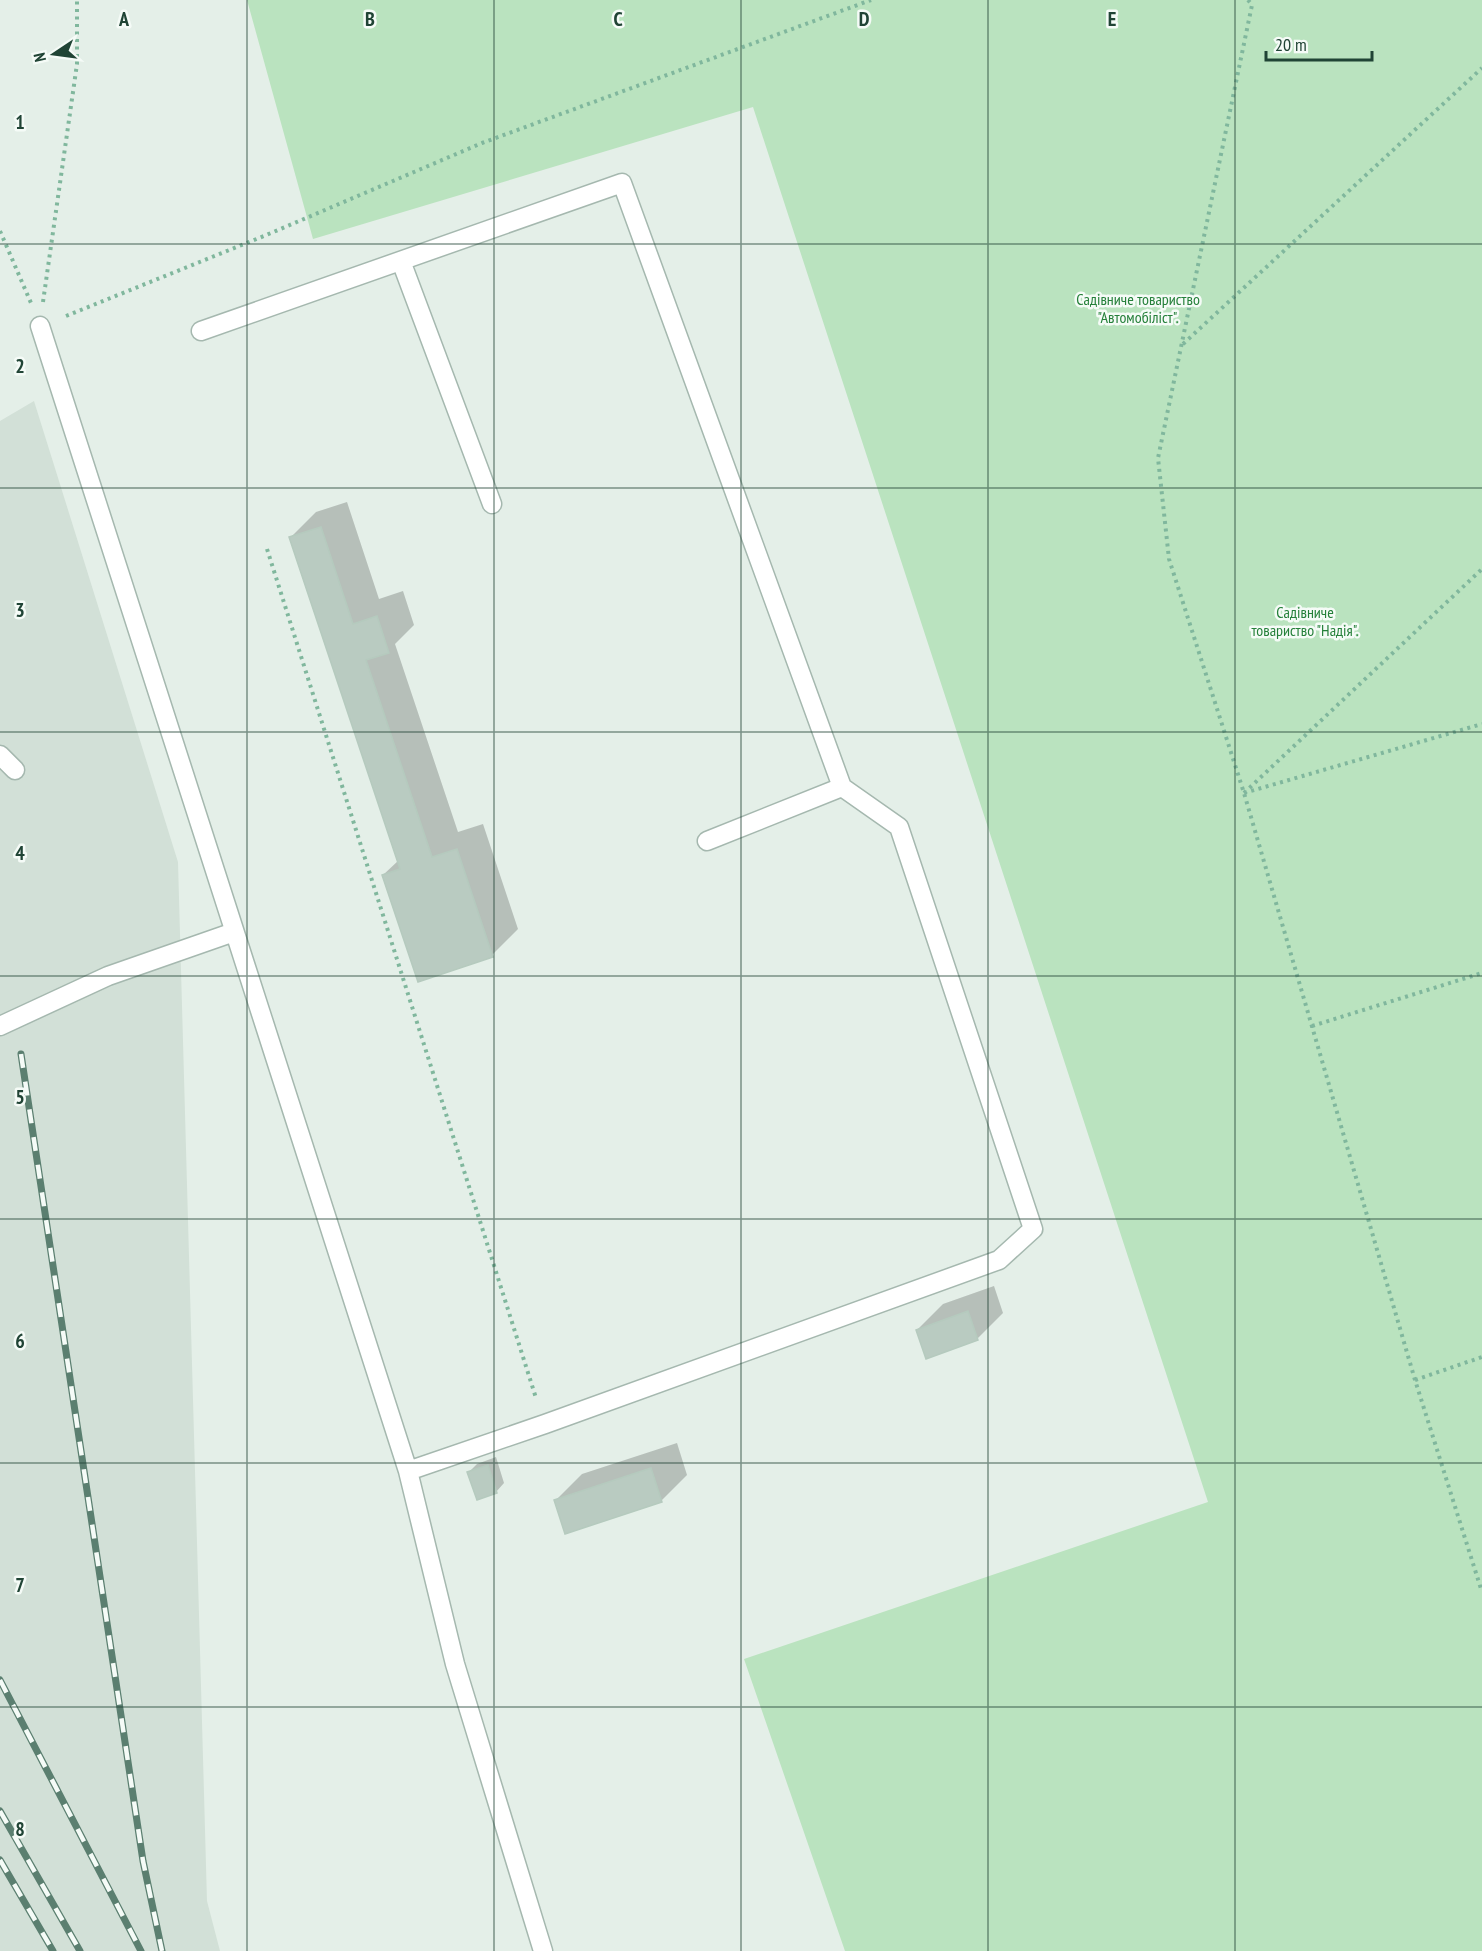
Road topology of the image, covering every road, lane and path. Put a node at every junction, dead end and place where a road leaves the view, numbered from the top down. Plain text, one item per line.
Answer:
1 (77, 0) edge
2 (871, 0) edge
3 (1248, 0) edge
4 (1482, 68) edge
5 (0, 231) edge
6 (401, 261) junction
7 (40, 326) junction
8 (201, 331) dead end
9 (1182, 344) junction
10 (492, 504) dead end
11 (267, 549) dead end
12 (1482, 568) edge
13 (1482, 724) edge
14 (0, 755) edge
15 (15, 770) dead end
16 (842, 787) junction
17 (1244, 793) junction
18 (707, 841) dead end
19 (234, 932) junction
20 (1482, 973) edge
21 (0, 1026) edge
22 (1312, 1026) junction
23 (1482, 1357) edge
24 (1415, 1380) junction
25 (545, 1424) junction
26 (408, 1471) junction
27 (1482, 1592) edge
28 (543, 1951) edge

1 - 7 path
2 - 7 path
3 - 9 path
4 - 9 path
5 - 7 path
6 - 8 lane
6 - 10 lane
6 - 16 lane
7 - 19 lane
9 - 17 path
11 - 25 path
12 - 17 path
13 - 17 path
14 - 15 lane
16 - 18 lane
16 - 25 lane
17 - 22 path
19 - 21 lane
19 - 26 lane
20 - 22 path
22 - 24 path
23 - 24 path
24 - 27 path
25 - 26 lane
26 - 28 lane

